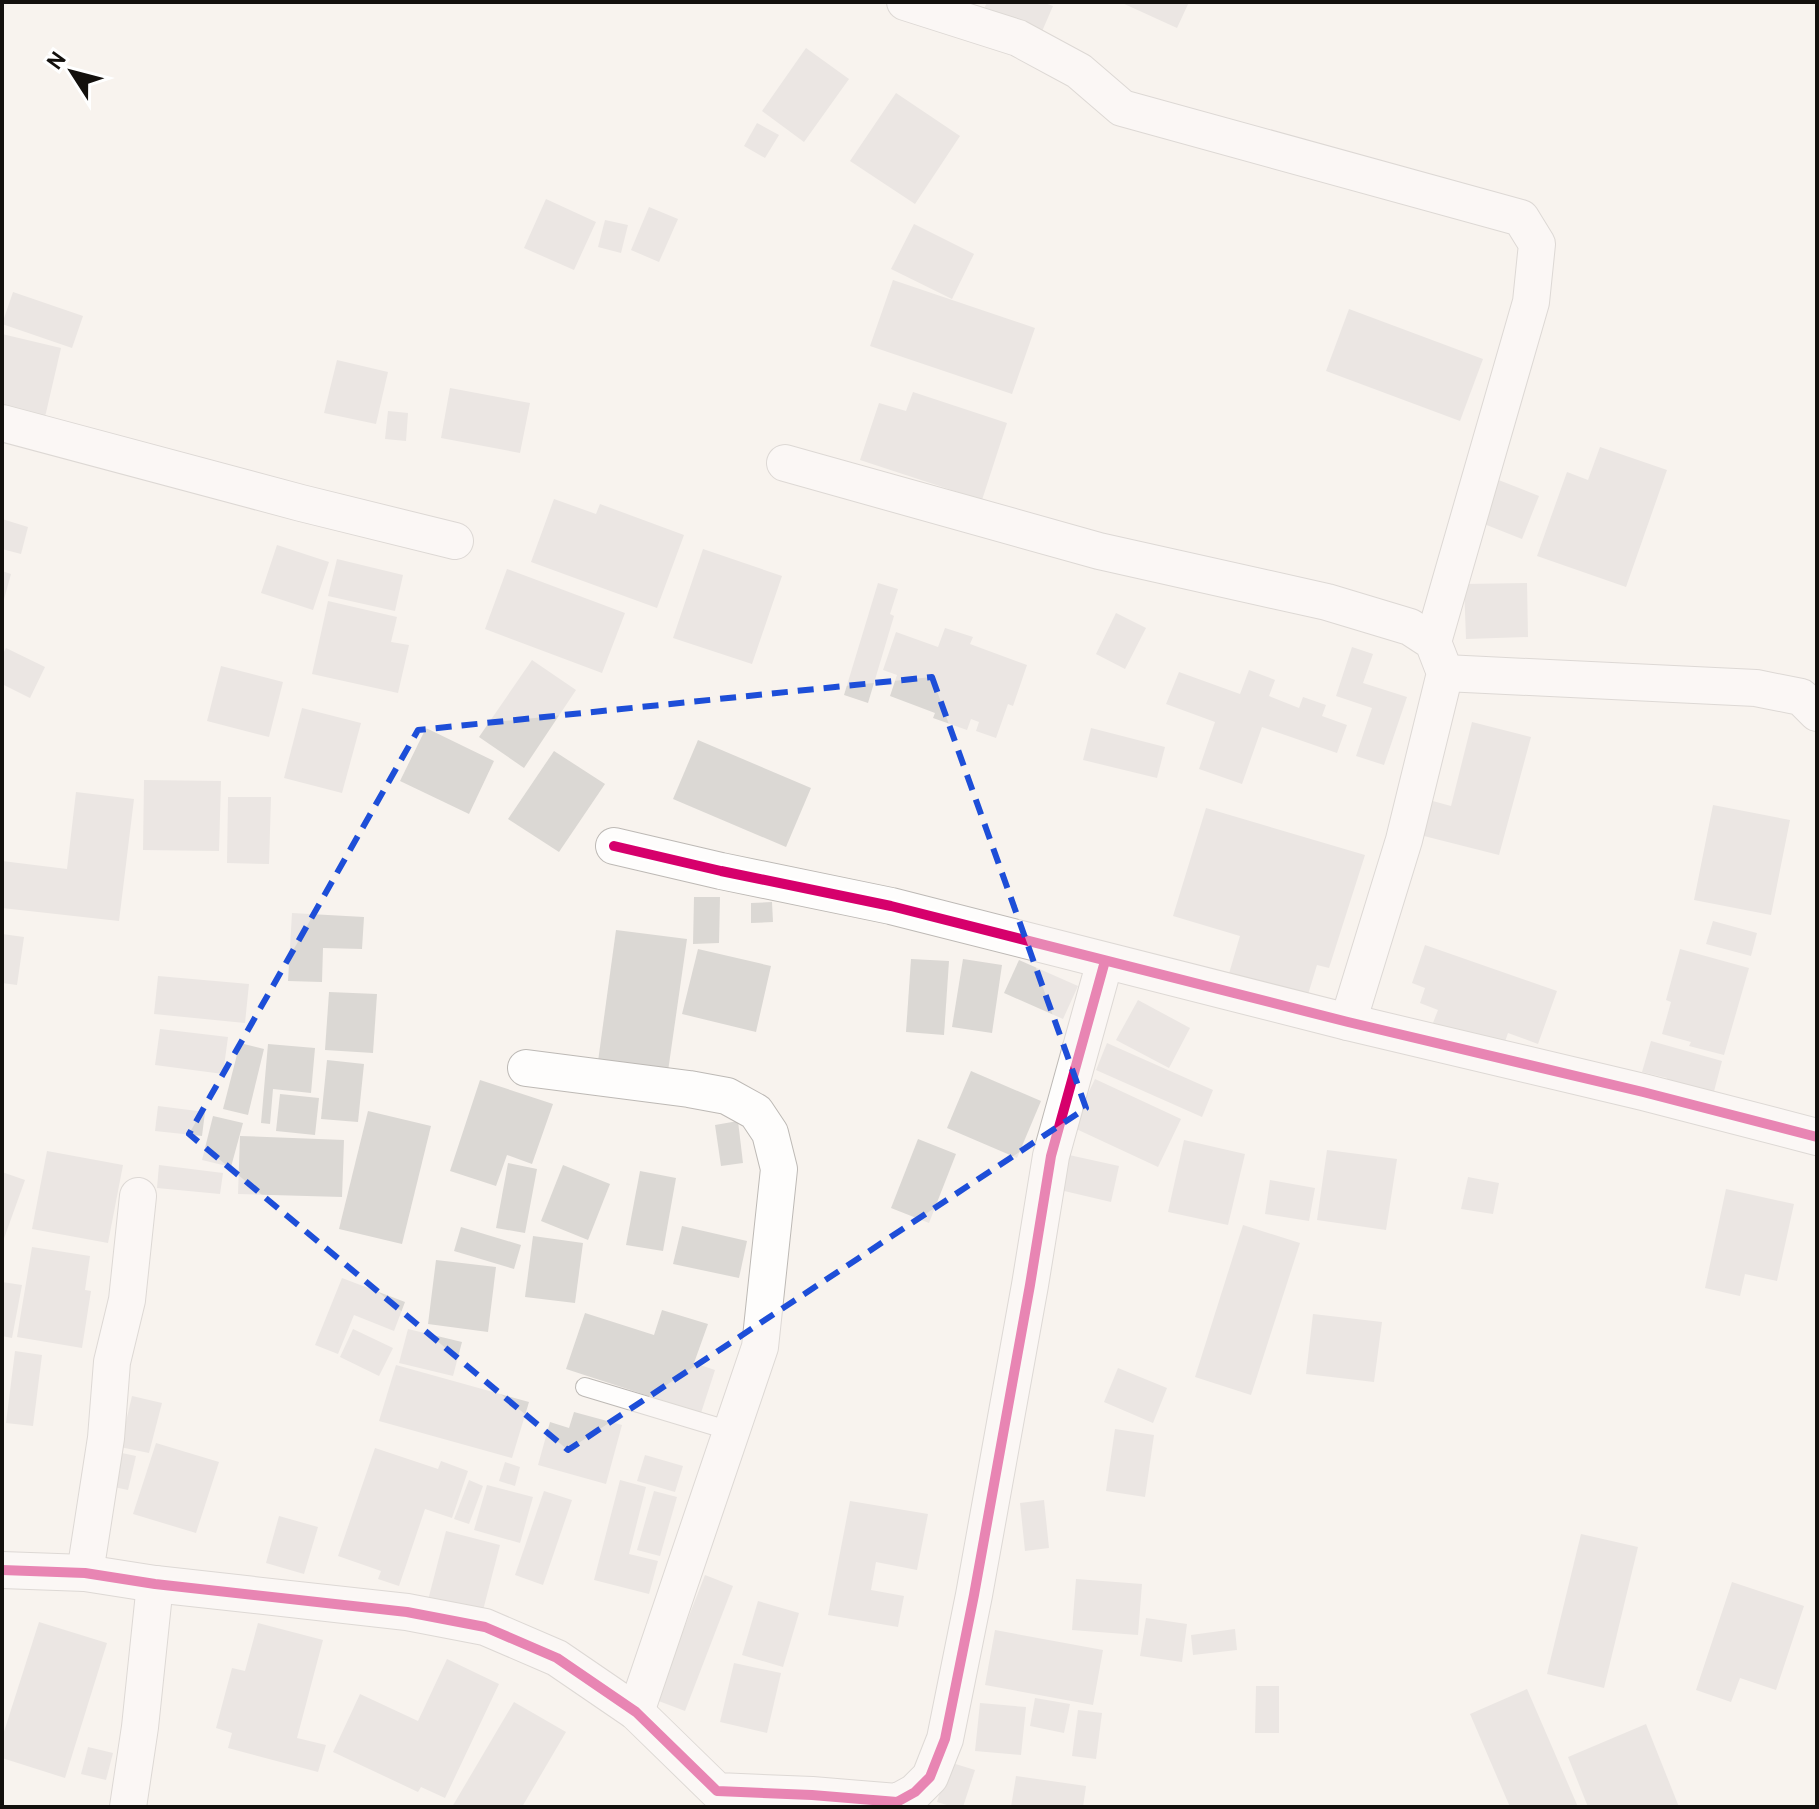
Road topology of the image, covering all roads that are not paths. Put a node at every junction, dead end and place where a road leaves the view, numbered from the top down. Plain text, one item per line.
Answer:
1 (905, 2) edge
2 (2, 423) edge
3 (785, 463) dead end
4 (455, 541) dead end
5 (1439, 657) junction
6 (1817, 713) edge
7 (614, 846) dead end
8 (1105, 961) junction
9 (1348, 1022) junction
10 (526, 1068) dead end
11 (1817, 1137) edge
12 (138, 1196) dead end
13 (585, 1387) dead end
14 (731, 1431) junction
15 (2, 1570) edge
16 (85, 1573) junction
17 (155, 1584) junction
18 (636, 1712) junction
19 (715, 1799) edge
20 (128, 1807) edge

1 - 5 street
2 - 4 street
3 - 5 street
5 - 6 street
5 - 9 street
7 - 8 street
8 - 9 street
8 - 19 street
9 - 11 street
10 - 14 street
12 - 16 street
13 - 14 lane
14 - 18 street
15 - 16 street
16 - 17 street
17 - 18 street
17 - 20 street
18 - 19 street

